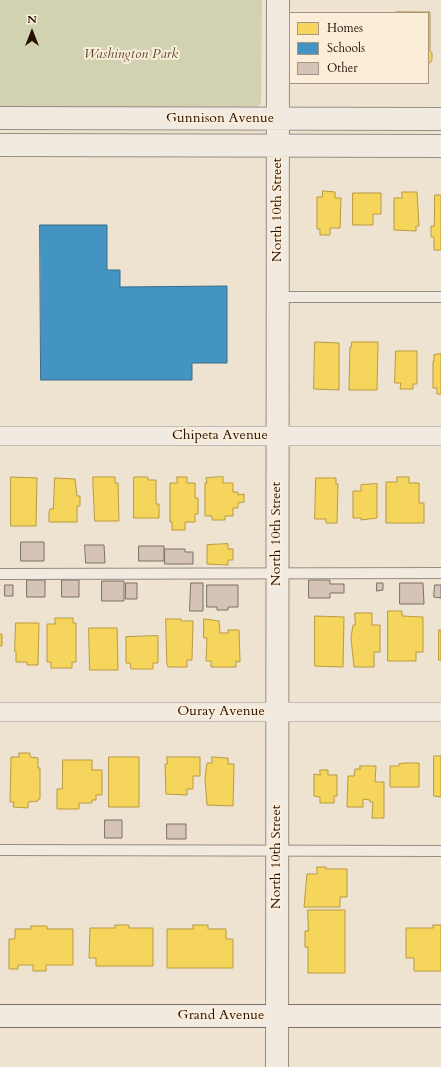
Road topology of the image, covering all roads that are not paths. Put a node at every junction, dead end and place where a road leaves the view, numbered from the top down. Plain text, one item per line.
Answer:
1 (278, 0) edge
2 (0, 118) edge
3 (278, 119) junction
4 (441, 119) edge
5 (0, 145) edge
6 (278, 145) junction
7 (441, 146) edge
8 (278, 297) junction
9 (441, 297) edge
10 (0, 436) edge
11 (278, 436) junction
12 (441, 436) edge
13 (441, 573) edge
14 (0, 574) edge
15 (277, 574) junction
16 (0, 712) edge
17 (277, 712) junction
18 (441, 712) edge
19 (0, 850) edge
20 (277, 850) junction
21 (441, 851) edge
22 (0, 1016) edge
23 (277, 1016) junction
24 (441, 1016) edge
25 (277, 1067) edge

1 - 3 street, North 10th Street
2 - 3 street, Gunnison Avenue
3 - 4 street, Gunnison Avenue
3 - 6 street, North 10th Street
5 - 6 street, Gunnison Avenue
6 - 7 street, Gunnison Avenue
6 - 8 street, North 10th Street
8 - 9 lane
8 - 11 street, North 10th Street
10 - 11 street, Chipeta Avenue
11 - 12 street, Chipeta Avenue
11 - 15 street, North 10th Street
13 - 15 lane
14 - 15 lane
15 - 17 street, North 10th Street
16 - 17 street, Ouray Avenue
17 - 18 street, Ouray Avenue
17 - 20 street, North 10th Street
19 - 20 lane
20 - 21 lane
20 - 23 street, North 10th Street
22 - 23 street, Grand Avenue
23 - 24 street, Grand Avenue
23 - 25 street, North 10th Street

